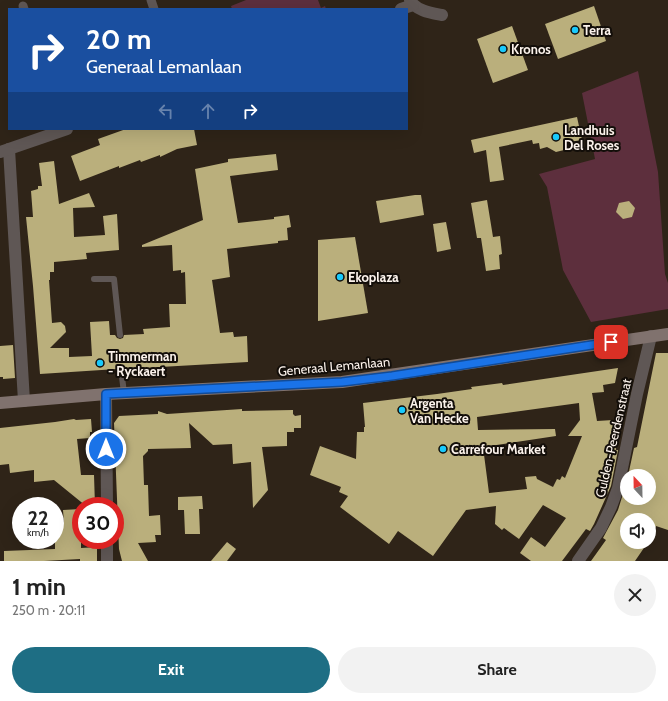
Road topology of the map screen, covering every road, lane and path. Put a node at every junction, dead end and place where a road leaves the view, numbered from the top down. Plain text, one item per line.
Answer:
1 (412, 2) edge
2 (403, 8) edge
3 (442, 16) dead end
4 (64, 130) edge
5 (5, 151) edge
6 (94, 279) dead end
7 (668, 334) edge
8 (120, 335) dead end
9 (651, 336) junction
10 (121, 369) dead end
11 (124, 393) junction
12 (106, 394) junction
13 (24, 401) junction
14 (0, 403) edge
15 (107, 497) edge
16 (107, 549) edge
17 (107, 561) edge
18 (578, 561) edge

1 - 2 street
1 - 3 street
4 - 5 street
5 - 13 street
6 - 8 lane
7 - 9 main road, Generaal Lemanlaan
9 - 11 main road, Generaal Lemanlaan
9 - 18 street, Gulden-Peerdenstraat
10 - 11 lane
11 - 12 main road, Generaal Lemanlaan
12 - 13 main road, Generaal Lemanlaan
12 - 15 street
13 - 14 main road, Generaal Lemanlaan
16 - 17 street

